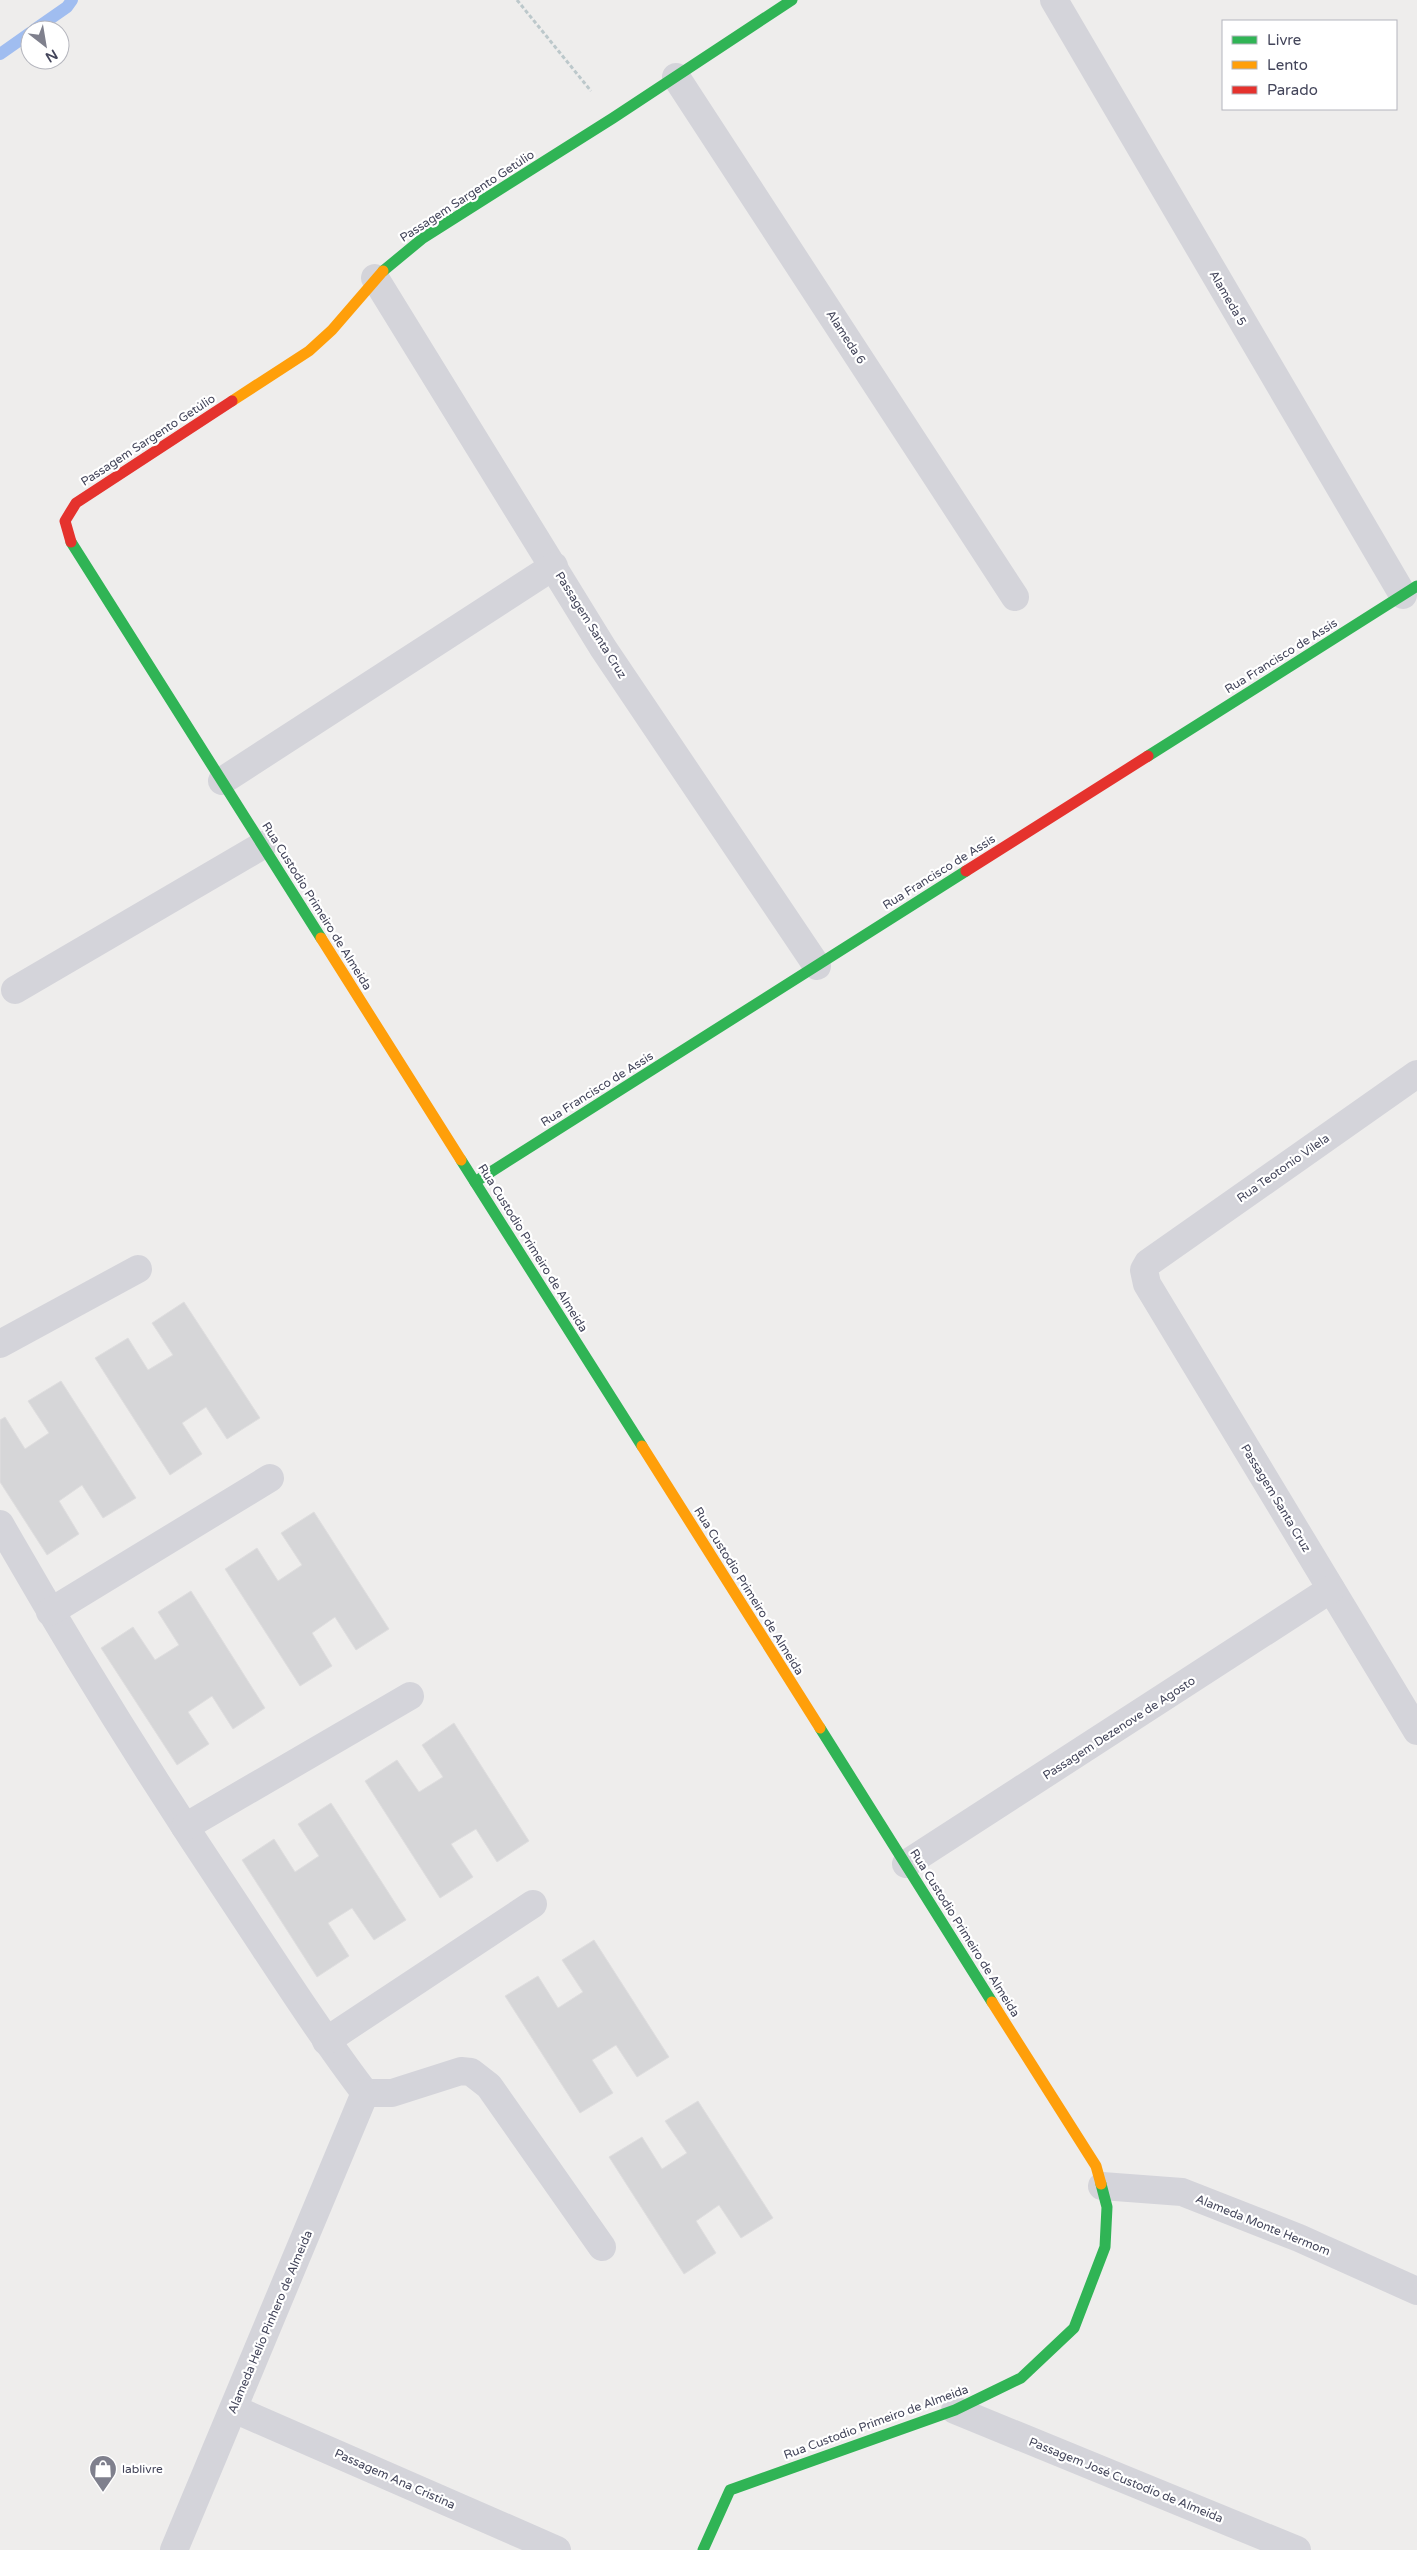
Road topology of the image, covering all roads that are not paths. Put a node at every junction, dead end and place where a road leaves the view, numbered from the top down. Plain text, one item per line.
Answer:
1 (792, 0) edge
2 (1054, 0) edge
3 (676, 77) junction
4 (376, 278) junction
5 (76, 503) joint
6 (554, 566) junction
7 (1410, 591) edge
8 (1015, 597) dead end
9 (222, 781) junction
10 (263, 846) junction
11 (817, 966) junction
12 (15, 990) dead end
13 (1417, 1074) edge
14 (475, 1182) junction
15 (1148, 1263) joint
16 (138, 1269) dead end
17 (0, 1344) edge
18 (270, 1478) dead end
19 (0, 1524) edge
20 (1331, 1590) junction
21 (50, 1612) junction
22 (410, 1696) dead end
23 (1417, 1731) edge
24 (185, 1827) junction
25 (906, 1864) junction
26 (533, 1904) dead end
27 (326, 2042) junction
28 (365, 2093) junction
29 (1102, 2186) junction
30 (602, 2247) dead end
31 (1417, 2292) edge
32 (234, 2409) junction
33 (954, 2410) junction
34 (174, 2550) edge
35 (557, 2550) edge
36 (703, 2550) edge
37 (1297, 2550) edge

1 - 3 street, Passagem Sargento Getúlio
2 - 7 street, Alameda 5
3 - 4 street, Passagem Sargento Getúlio
3 - 8 street, Alameda 6
4 - 5 street, Passagem Sargento Getúlio
4 - 6 street, Passagem Santa Cruz
5 - 9 street, Rua Custodio Primeiro de Almeida
6 - 9 street
6 - 11 street, Passagem Santa Cruz
7 - 11 street, Rua Francisco de Assis
9 - 10 street, Rua Custodio Primeiro de Almeida
10 - 12 street
10 - 14 street, Rua Custodio Primeiro de Almeida
11 - 14 street, Rua Francisco de Assis
13 - 15 street, Rua Teotonio Vilela
14 - 25 street, Rua Custodio Primeiro de Almeida
15 - 20 street, Passagem Santa Cruz
16 - 17 street
18 - 21 street
19 - 21 street
20 - 23 street, Passagem Santa Cruz
20 - 25 street, Passagem Dezenove de Agosto
21 - 24 street
22 - 24 street
24 - 27 street
25 - 29 street, Rua Custodio Primeiro de Almeida
26 - 27 street
27 - 28 street
28 - 30 street
28 - 32 street, Alameda Helio Pinhero de Almeida
29 - 31 street, Alameda Monte Hermom
29 - 33 street, Rua Custodio Primeiro de Almeida
32 - 34 street, Alameda Helio Pinhero de Almeida
32 - 35 street, Passagem Ana Cristina
33 - 36 street, Rua Custodio Primeiro de Almeida
33 - 37 street, Passagem José Custodio de Almeida

